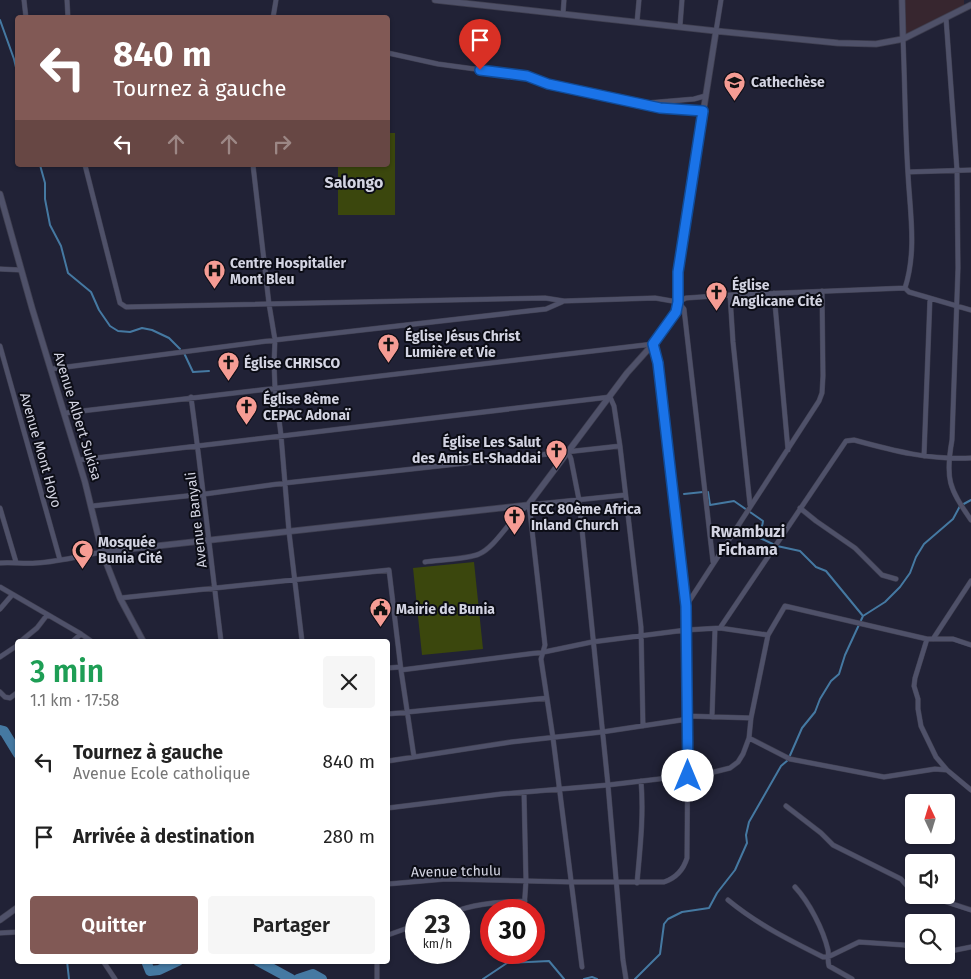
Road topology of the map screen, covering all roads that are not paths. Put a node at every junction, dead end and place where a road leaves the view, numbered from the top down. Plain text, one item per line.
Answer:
1 (24, 0) edge
2 (67, 0) edge
3 (276, 0) edge
4 (435, 0) edge
5 (502, 0) edge
6 (564, 0) edge
7 (639, 0) edge
8 (682, 0) edge
9 (720, 0) edge
10 (902, 0) edge
11 (971, 5) edge
12 (501, 8) junction
13 (562, 14) junction
14 (26, 15) edge
15 (68, 15) edge
16 (274, 15) edge
17 (946, 18) junction
18 (637, 22) junction
19 (680, 26) junction
20 (716, 31) junction
21 (903, 39) junction
22 (390, 53) edge
23 (705, 96) junction
24 (643, 104) junction
25 (703, 111) junction
26 (86, 167) edge
27 (254, 167) edge
28 (957, 170) junction
29 (971, 170) edge
30 (908, 172) junction
31 (0, 194) edge
32 (0, 269) edge
33 (21, 270) junction
34 (905, 288) junction
35 (822, 291) junction
36 (774, 293) junction
37 (730, 295) junction
38 (930, 298) junction
39 (564, 301) junction
40 (678, 302) junction
41 (269, 304) junction
42 (957, 305) junction
43 (971, 310) edge
44 (275, 340) junction
45 (653, 344) junction
46 (0, 346) edge
47 (51, 369) junction
48 (275, 388) junction
49 (191, 397) junction
50 (610, 397) junction
51 (65, 413) junction
52 (281, 435) junction
53 (198, 446) junction
54 (620, 446) junction
55 (788, 450) junction
56 (568, 451) junction
57 (924, 456) junction
58 (971, 458) edge
59 (948, 459) junction
60 (79, 460) junction
61 (285, 483) junction
62 (205, 494) junction
63 (625, 495) junction
64 (578, 500) junction
65 (528, 505) junction
66 (92, 506) junction
67 (0, 508) edge
68 (748, 508) junction
69 (800, 508) junction
70 (971, 520) edge
71 (289, 532) junction
72 (209, 541) junction
73 (102, 552) junction
74 (60, 560) junction
75 (16, 562) junction
76 (426, 562) dead end
77 (713, 562) junction
78 (0, 564) edge
79 (896, 579) dead end
80 (295, 580) junction
81 (971, 581) edge
82 (0, 588) edge
83 (215, 588) junction
84 (12, 595) junction
85 (120, 598) junction
86 (686, 606) junction
87 (0, 609) edge
88 (47, 615) junction
89 (718, 628) junction
90 (686, 630) junction
91 (81, 634) junction
92 (768, 635) junction
93 (640, 636) junction
94 (24, 639) edge
95 (75, 639) edge
96 (88, 639) edge
97 (142, 639) edge
98 (221, 639) edge
99 (302, 639) edge
100 (927, 639) junction
101 (933, 639) junction
102 (592, 642) junction
103 (971, 645) edge
104 (15, 647) edge
105 (544, 652) junction
106 (0, 657) edge
107 (390, 668) edge
108 (400, 669) junction
109 (0, 692) edge
110 (15, 694) edge
111 (547, 698) junction
112 (407, 712) junction
113 (390, 714) edge
114 (712, 717) junction
115 (688, 718) junction
116 (750, 718) junction
117 (643, 726) junction
118 (602, 732) junction
119 (553, 738) junction
120 (749, 738) junction
121 (414, 757) junction
122 (390, 761) edge
123 (947, 770) junction
124 (688, 776) junction
125 (641, 781) junction
126 (608, 785) junction
127 (560, 789) junction
128 (971, 790) edge
129 (524, 793) junction
130 (786, 806) dead end
131 (390, 808) edge
132 (526, 881) junction
133 (572, 882) junction
134 (616, 883) junction
135 (637, 883) junction
136 (390, 884) edge
137 (905, 884) edge
138 (795, 887) dead end
139 (525, 899) edge
140 (728, 900) dead end
141 (953, 904) edge
142 (15, 909) edge
143 (971, 910) edge
144 (0, 920) edge
145 (405, 929) edge
146 (15, 932) edge
147 (0, 934) edge
148 (390, 934) edge
149 (905, 945) edge
150 (971, 947) edge
151 (955, 950) edge
152 (828, 957) junction
153 (105, 964) edge
154 (377, 964) edge
155 (582, 967) dead end
156 (115, 979) edge
157 (377, 979) edge
158 (626, 979) edge
159 (852, 979) edge

1 - 14 street
2 - 15 street
3 - 16 street
4 - 12 street
5 - 12 street
6 - 13 street
7 - 18 street
8 - 19 street
9 - 20 street
10 - 21 street
11 - 17 street
12 - 13 street
13 - 18 street
17 - 21 street
17 - 28 street
18 - 19 street
19 - 20 street
20 - 21 street
20 - 23 street
21 - 30 street
22 - 24 street
23 - 24 street
23 - 25 street
24 - 25 street
25 - 40 street
26 - 41 street
27 - 41 street
28 - 29 street
28 - 30 street
28 - 42 street
30 - 34 street
31 - 33 street, Avenue Albert Sukisa
32 - 33 street
33 - 47 street, Avenue Albert Sukisa
34 - 35 street
34 - 38 street
35 - 36 street
35 - 55 street
36 - 37 street
36 - 55 street
37 - 40 street
37 - 68 street
38 - 42 street
38 - 57 street
39 - 40 street
39 - 41 street
39 - 44 street
40 - 45 street
40 - 77 street
41 - 44 street
42 - 43 street
42 - 59 street
44 - 47 street
44 - 48 street
45 - 48 street
45 - 50 street
45 - 86 street, Avenue tchulu
46 - 74 street, Avenue Mont Hoyo
47 - 51 street, Avenue Albert Sukisa
48 - 49 street
48 - 52 street
49 - 51 street
49 - 53 street, Avenue Banyali
50 - 52 street
50 - 54 street
50 - 56 street
51 - 60 street, Avenue Albert Sukisa
52 - 53 street
52 - 61 street
53 - 60 street
53 - 62 street, Avenue Banyali
54 - 56 street
54 - 63 street
55 - 68 street
56 - 61 street
56 - 64 street
56 - 65 street
57 - 59 street
57 - 69 street
58 - 59 street
59 - 70 street
60 - 66 street, Avenue Albert Sukisa
61 - 62 street
61 - 71 street
62 - 66 street
62 - 72 street, Avenue Banyali
63 - 64 street
63 - 93 street
64 - 65 street
64 - 102 street
65 - 71 street
65 - 76 street
65 - 105 street
66 - 73 street, Avenue Albert Sukisa
67 - 75 street
68 - 77 street
69 - 79 street
69 - 89 street
71 - 72 street
71 - 80 street
72 - 73 street
72 - 83 street, Avenue Banyali
73 - 74 street
73 - 85 street, Avenue Albert Sukisa
74 - 75 street
75 - 78 street
77 - 86 street
80 - 83 street
80 - 99 street
80 - 108 street
81 - 101 street
82 - 84 street
83 - 85 street
83 - 98 street, Avenue Banyali
84 - 87 street
84 - 88 street
85 - 97 street, Avenue Albert Sukisa
86 - 90 street, Avenue tchulu
88 - 91 street
88 - 94 street
89 - 90 street
89 - 92 street
89 - 114 street
90 - 93 street
90 - 115 street, Avenue tchulu
91 - 95 street
91 - 96 street
92 - 100 street
92 - 116 street
93 - 102 street
93 - 117 street
100 - 101 street
100 - 123 street
101 - 103 street
102 - 105 street
102 - 118 street
104 - 106 street
105 - 108 street
105 - 111 street
107 - 108 street
108 - 112 street
109 - 110 street
111 - 112 street
111 - 119 street
112 - 113 street
112 - 121 street
114 - 115 street
114 - 116 street
115 - 117 street
115 - 124 street, Avenue tchulu
116 - 120 street
117 - 118 street
118 - 119 street
118 - 126 street
119 - 121 street
119 - 127 street
120 - 123 street
120 - 124 street
121 - 122 street
123 - 128 street
124 - 125 street
124 - 135 street, Avenue tchulu
125 - 126 street
125 - 135 street
126 - 127 street
126 - 134 street
127 - 129 street
127 - 133 street
129 - 131 street
129 - 132 street
130 - 137 street
132 - 133 street, Avenue tchulu
132 - 136 street, Avenue tchulu
132 - 139 street
133 - 134 street, Avenue tchulu
133 - 155 street
134 - 135 street, Avenue tchulu
134 - 158 street
138 - 152 street
140 - 152 street
141 - 143 street
142 - 144 street
145 - 148 street
146 - 147 street
149 - 152 street
150 - 151 street
152 - 159 street
153 - 156 street
154 - 157 street

